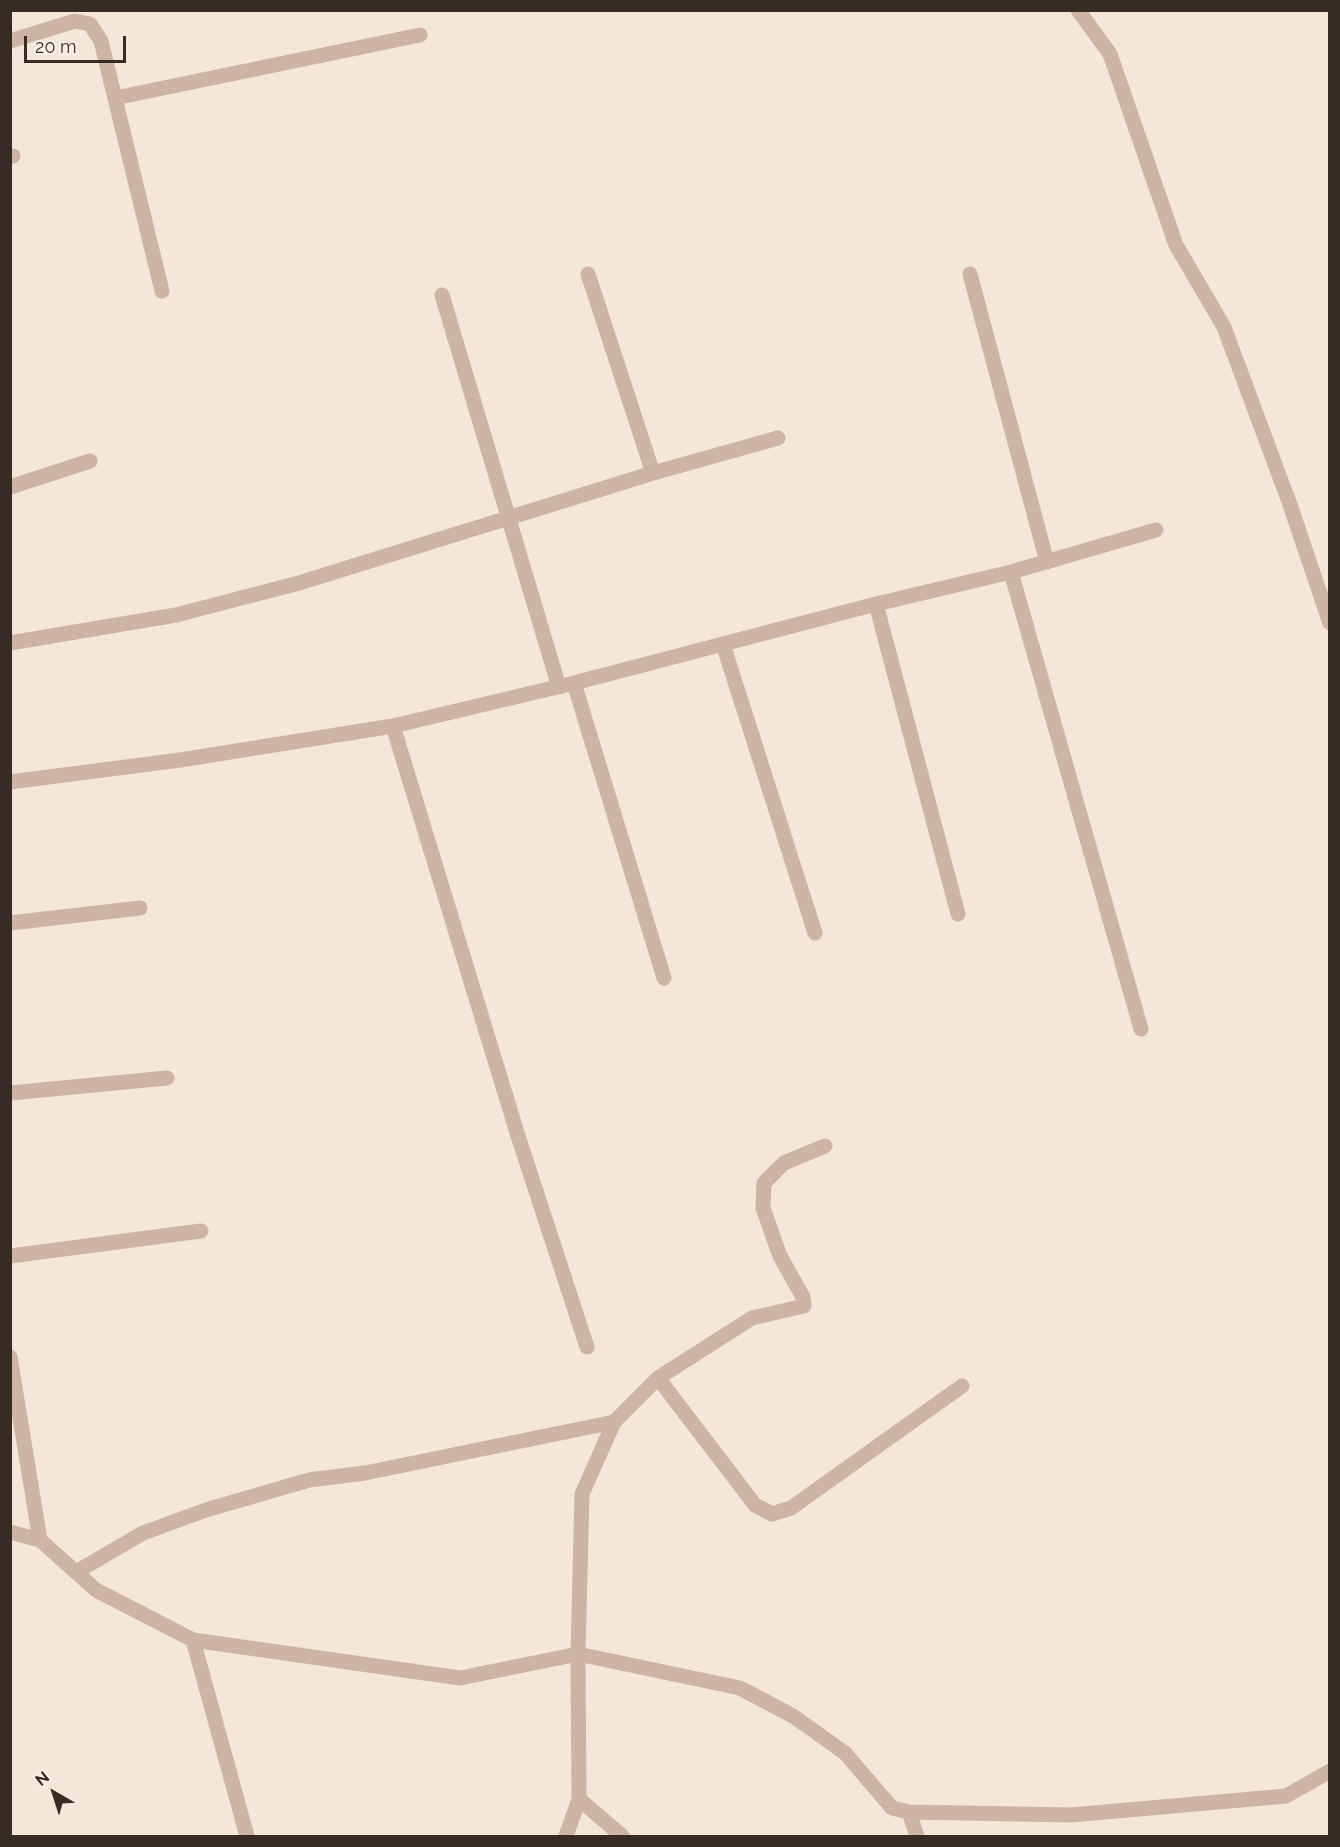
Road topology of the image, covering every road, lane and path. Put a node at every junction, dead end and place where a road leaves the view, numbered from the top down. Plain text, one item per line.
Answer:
1 (1078, 10) edge
2 (420, 34) dead end
3 (10, 41) edge
4 (115, 98) junction
5 (588, 274) dead end
6 (970, 274) dead end
7 (162, 291) dead end
8 (442, 295) dead end
9 (778, 438) dead end
10 (90, 461) dead end
11 (653, 473) junction
12 (10, 487) edge
13 (507, 518) junction
14 (1156, 530) dead end
15 (1047, 562) junction
16 (1011, 572) junction
17 (876, 604) junction
18 (1329, 623) edge
19 (10, 643) edge
20 (723, 645) junction
21 (566, 685) junction
22 (393, 726) junction
23 (10, 782) edge
24 (140, 908) dead end
25 (958, 914) dead end
26 (10, 923) edge
27 (815, 933) dead end
28 (664, 978) dead end
29 (1141, 1029) dead end
30 (167, 1078) dead end
31 (10, 1093) edge
32 (825, 1146) dead end
33 (201, 1231) dead end
34 (10, 1256) edge
35 (587, 1347) dead end
36 (10, 1358) edge
37 (658, 1378) junction
38 (962, 1386) dead end
39 (614, 1422) junction
40 (10, 1532) edge
41 (40, 1540) junction
42 (76, 1572) junction
43 (193, 1640) junction
44 (578, 1654) junction
45 (1329, 1771) edge
46 (579, 1799) junction
47 (909, 1812) junction
48 (247, 1836) edge
49 (566, 1836) edge
50 (622, 1836) edge
51 (917, 1836) edge

1 - 18 street
2 - 4 street
3 - 4 street
4 - 7 street
5 - 11 street
6 - 15 street
8 - 13 street
9 - 11 street
10 - 12 street
11 - 13 street
13 - 19 street
13 - 21 street
14 - 15 street
15 - 16 street
16 - 17 street
16 - 29 street
17 - 20 street
17 - 25 street
20 - 21 street
20 - 27 street
21 - 22 street
21 - 28 street
22 - 23 street
22 - 35 street
24 - 26 street
30 - 31 street
32 - 37 street
33 - 34 street
36 - 41 street
37 - 38 street
37 - 39 street
39 - 42 street
39 - 44 street
40 - 41 street
41 - 42 street
42 - 43 street
43 - 44 street
43 - 48 street
44 - 46 street
44 - 47 street
45 - 47 street
46 - 49 street
46 - 50 street
47 - 51 street

